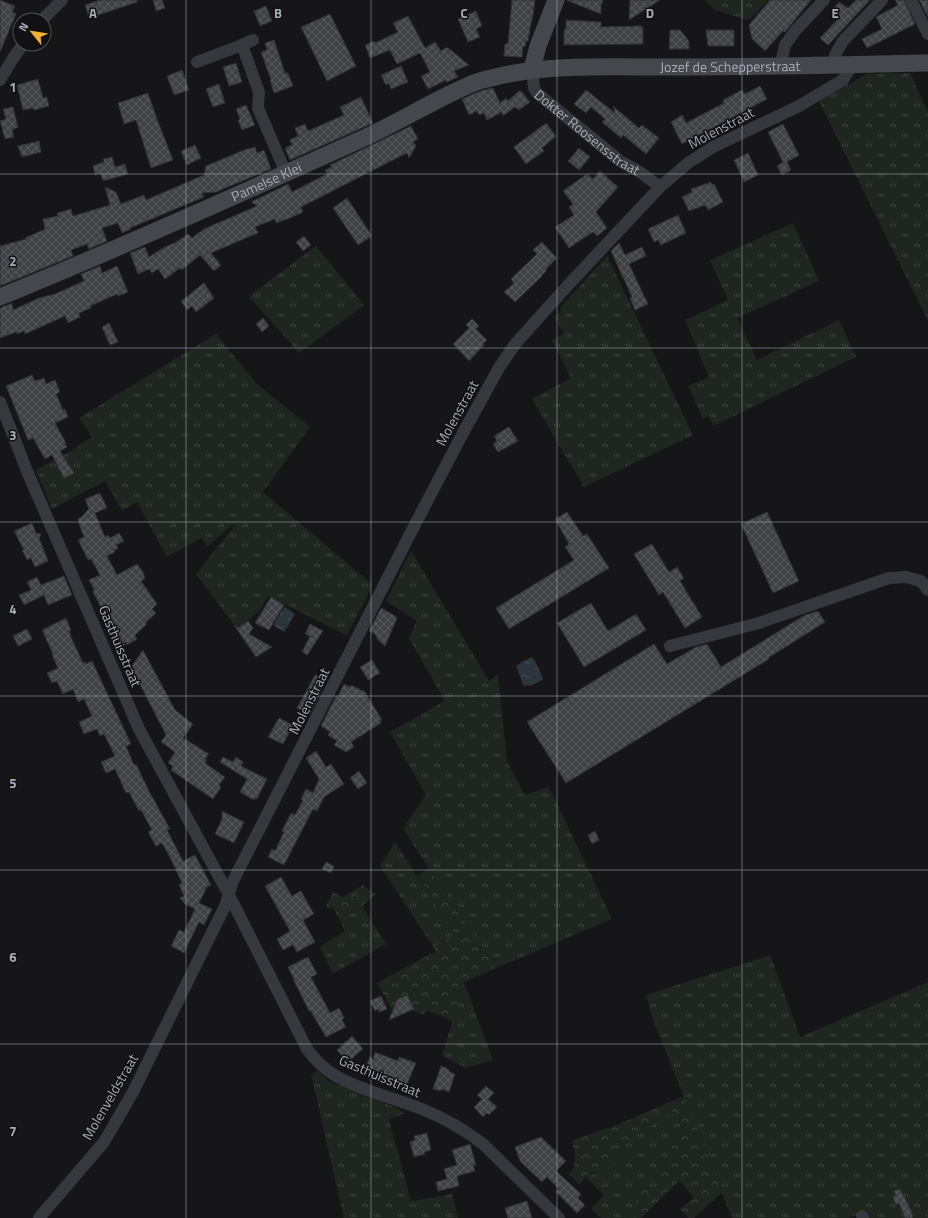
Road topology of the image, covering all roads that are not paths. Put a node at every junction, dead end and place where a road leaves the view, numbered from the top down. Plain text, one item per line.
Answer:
1 (62, 0) edge
2 (556, 0) edge
3 (824, 0) edge
4 (882, 0) edge
5 (911, 0) edge
6 (50, 12) edge
7 (928, 34) edge
8 (253, 40) dead end
9 (242, 45) junction
10 (18, 52) edge
11 (197, 62) dead end
12 (928, 63) edge
13 (835, 64) junction
14 (852, 65) junction
15 (780, 67) junction
16 (532, 69) junction
17 (0, 80) edge
18 (286, 173) junction
19 (660, 187) junction
20 (0, 297) edge
21 (0, 402) edge
22 (928, 590) edge
23 (670, 646) dead end
24 (228, 895) junction
25 (38, 1218) edge
26 (559, 1218) edge

1 - 6 street
2 - 16 main road, Dokter Roosensstraat
3 - 15 street
4 - 13 street
5 - 7 street
8 - 9 street
9 - 11 street
9 - 18 street
10 - 17 street
12 - 14 main road, Jozef de Schepperstraat
13 - 14 main road, Jozef de Schepperstraat
13 - 15 main road, Jozef de Schepperstraat
14 - 19 street, Molenstraat
15 - 16 main road, Jozef de Schepperstraat
16 - 18 main road, Pamelse Klei
16 - 19 street, Dokter Roosensstraat
18 - 20 main road, Pamelse Klei
19 - 24 street, Molenstraat
21 - 24 street, Gasthuisstraat
22 - 23 street
24 - 25 street, Molenveldstraat
24 - 26 street, Gasthuisstraat

